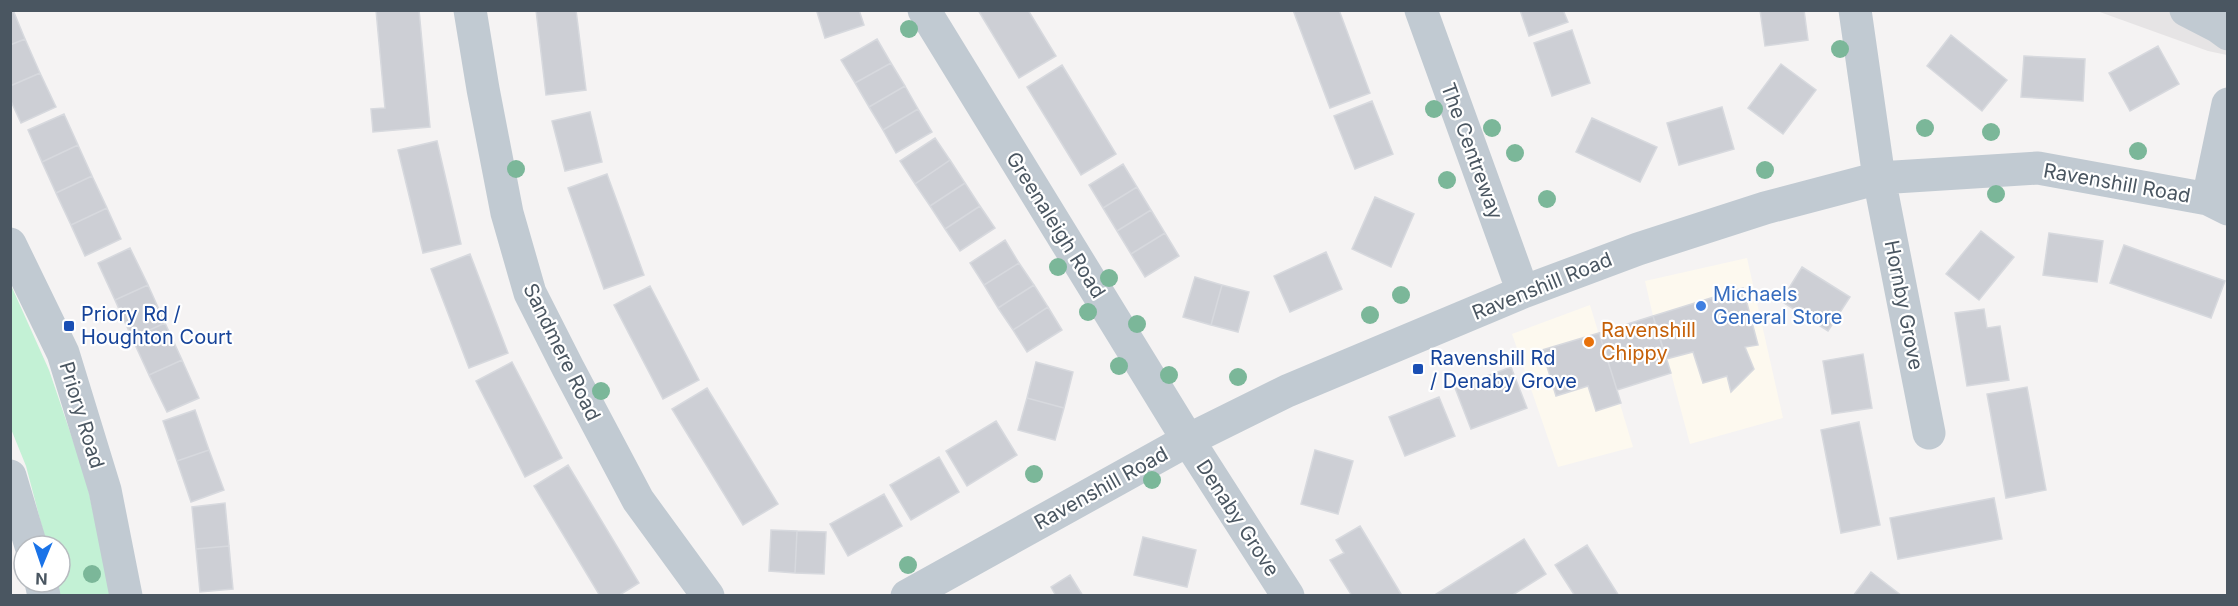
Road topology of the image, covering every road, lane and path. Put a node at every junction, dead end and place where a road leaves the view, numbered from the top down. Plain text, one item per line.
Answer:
1 (470, 10) edge
2 (924, 10) edge
3 (1421, 10) edge
4 (1855, 10) edge
5 (2186, 10) edge
6 (2228, 34) edge
7 (2228, 104) edge
8 (1879, 178) junction
9 (2218, 204) edge
10 (10, 244) edge
11 (1523, 292) junction
12 (1929, 433) dead end
13 (1188, 440) junction
14 (10, 476) edge
15 (27, 534) edge
16 (126, 596) edge
17 (708, 596) edge
18 (907, 596) edge
19 (1288, 596) edge

1 - 17 street, Sandmere Road
2 - 13 street, Greenaleigh Road
3 - 11 street, The Centreway
4 - 8 street, Hornby Grove
5 - 6 street
7 - 9 street
8 - 9 street, Ravenshill Road
8 - 11 street, Ravenshill Road
8 - 12 street, Hornby Grove
10 - 16 street, Priory Road
11 - 13 street, Ravenshill Road
13 - 18 street, Ravenshill Road
13 - 19 street, Denaby Grove
14 - 15 street

